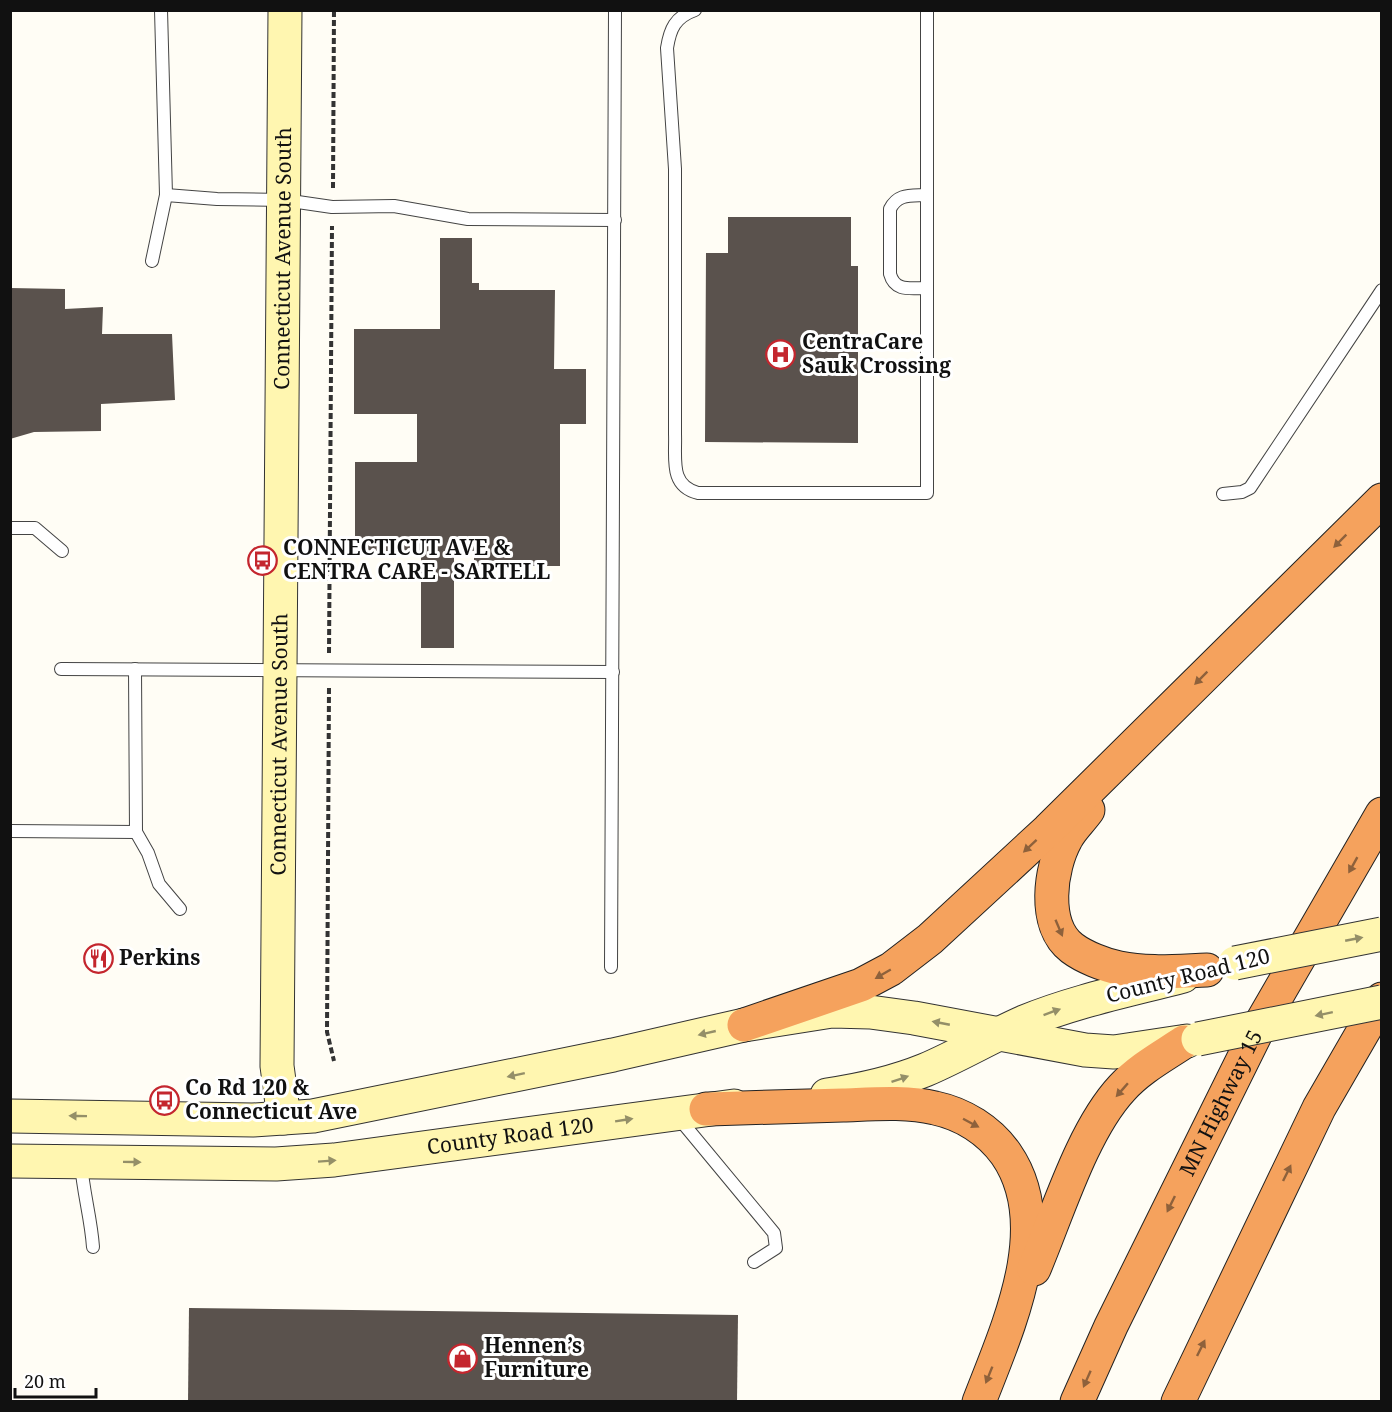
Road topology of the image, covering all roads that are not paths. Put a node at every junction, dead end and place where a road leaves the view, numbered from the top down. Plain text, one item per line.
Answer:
1 (161, 10) edge
2 (285, 10) edge
3 (615, 10) edge
4 (695, 10) edge
5 (927, 10) edge
6 (166, 195) junction
7 (927, 195) junction
8 (284, 200) junction
9 (615, 220) junction
10 (152, 261) dead end
11 (927, 288) junction
12 (1382, 290) edge
13 (1223, 494) dead end
14 (1382, 500) edge
15 (10, 528) edge
16 (62, 550) dead end
17 (280, 668) junction
18 (61, 669) dead end
19 (135, 669) junction
20 (613, 672) junction
21 (1147, 732) junction
22 (1382, 814) edge
23 (10, 831) edge
24 (136, 832) junction
25 (180, 909) dead end
26 (1382, 934) edge
27 (1221, 966) junction
28 (611, 967) dead end
29 (1382, 1000) edge
30 (744, 1024) junction
31 (998, 1034) junction
32 (1191, 1040) junction
33 (706, 1109) junction
34 (674, 1113) junction
35 (10, 1116) edge
36 (284, 1118) junction
37 (10, 1161) edge
38 (81, 1162) junction
39 (93, 1247) dead end
40 (754, 1262) dead end
41 (1006, 1333) junction
42 (979, 1401) edge
43 (1077, 1401) edge
44 (1178, 1401) edge

1 - 6 lane
2 - 8 street, Connecticut Avenue South
3 - 9 lane
4 - 11 lane
5 - 7 lane
6 - 8 lane
6 - 10 lane
7 - 11 lane
7 - 11 lane
8 - 9 lane
8 - 17 street, Connecticut Avenue South
9 - 20 lane
12 - 13 lane
14 -> 21 highway
15 - 16 lane
17 - 19 lane
17 - 20 lane
17 - 36 street, Connecticut Avenue South
18 - 19 lane
19 - 24 lane
20 - 28 lane
21 -> 27 highway
21 -> 30 highway
22 -> 43 highway, MN Highway 15
23 - 24 lane
24 - 25 lane
27 -> 26 street, County Road 120, bridge
31 -> 27 street, County Road 120
29 -> 32 street, bridge
44 -> 29 highway
31 -> 30 street
30 -> 36 street
31 - 32 street
33 -> 31 street, County Road 120
32 -> 41 highway
33 - 34 street, County Road 120
33 -> 41 highway
38 -> 34 street, County Road 120
34 - 40 lane
36 -> 35 street
37 - 38 street, County Road 120
38 - 39 lane
41 -> 42 highway

